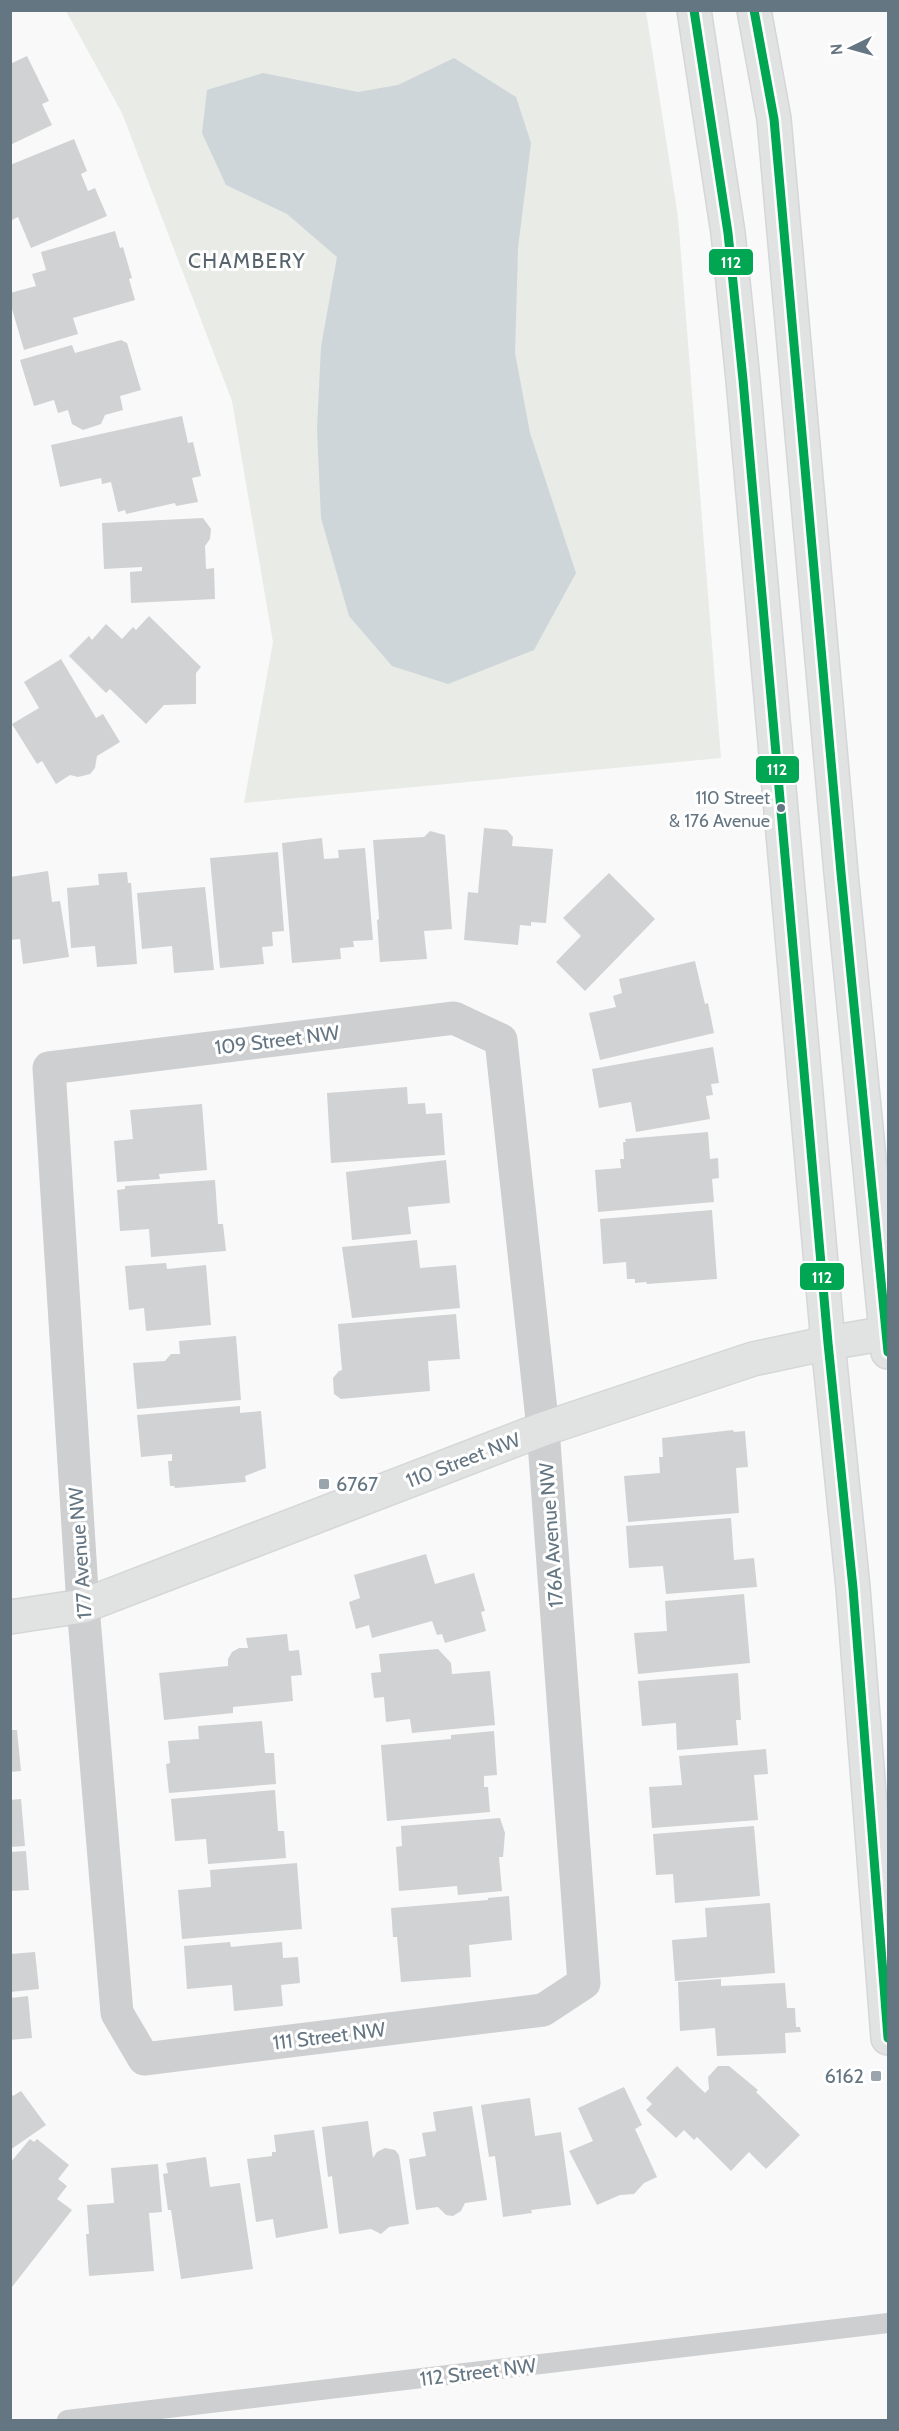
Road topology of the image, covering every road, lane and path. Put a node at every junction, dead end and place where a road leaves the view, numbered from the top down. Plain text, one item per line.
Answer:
1 (694, 10) edge
2 (754, 10) edge
3 (501, 1040) joint
4 (49, 1068) joint
5 (888, 1339) edge
6 (828, 1343) junction
7 (543, 1429) junction
8 (83, 1606) junction
9 (10, 1617) edge
10 (543, 2010) joint
11 (129, 2034) joint
12 (888, 2038) edge
13 (888, 2323) edge
14 (67, 2421) edge

1 - 6 street
2 - 5 street
3 - 4 street, 109 Street NW
3 - 7 street, 176A Avenue NW
4 - 8 street, 177 Avenue NW
5 - 6 street, 110 Street NW
6 - 7 street, 110 Street NW
6 - 12 street
7 - 8 street, 110 Street NW
7 - 10 street, 176A Avenue NW
8 - 9 street, 110 Street NW
8 - 11 street, 177 Avenue NW
10 - 11 street, 111 Street NW
13 - 14 lane, 112 Street NW

